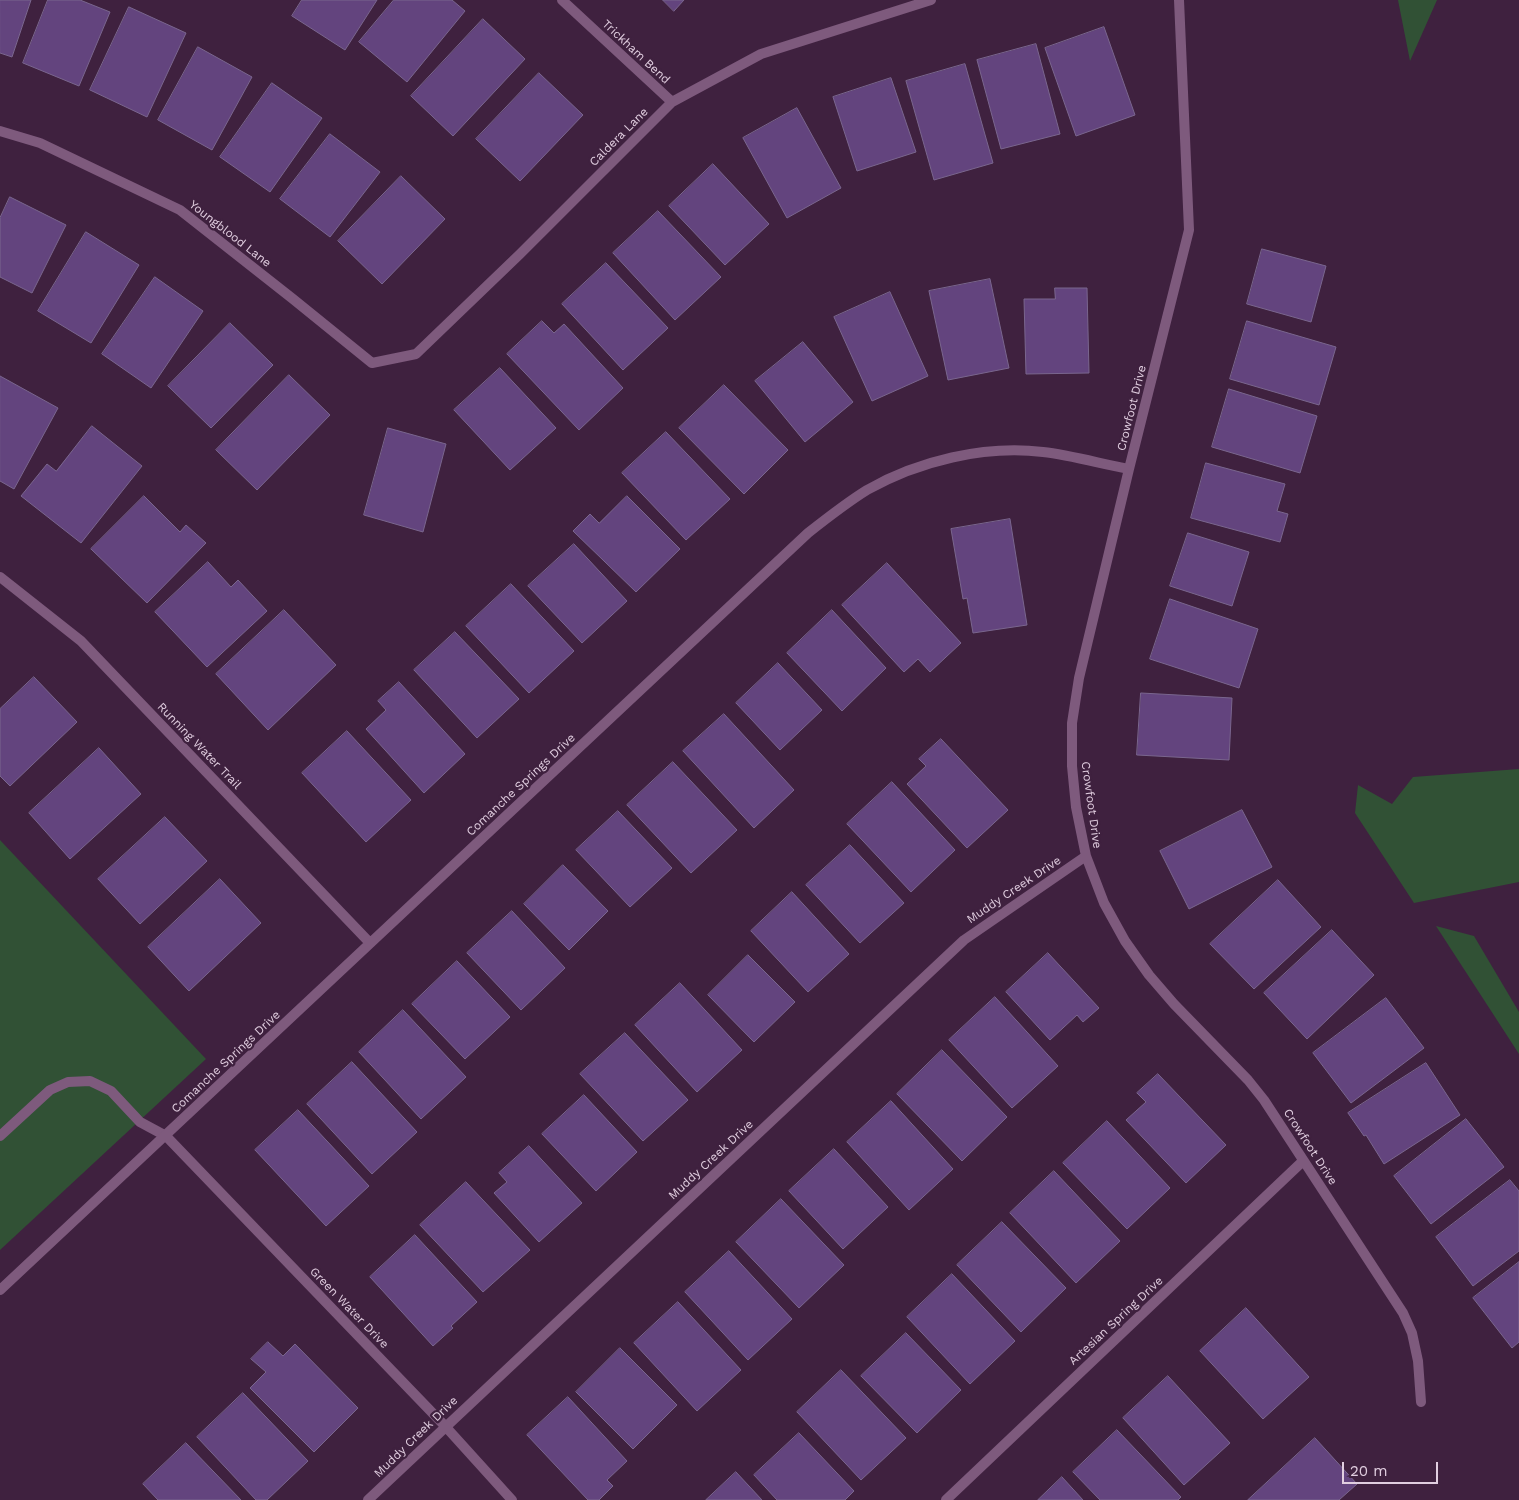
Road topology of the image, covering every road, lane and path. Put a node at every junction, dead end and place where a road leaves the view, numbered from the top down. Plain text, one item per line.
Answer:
1 (562, 0) edge
2 (931, 0) edge
3 (1179, 0) edge
4 (672, 102) junction
5 (0, 131) edge
6 (372, 363) joint
7 (1129, 469) junction
8 (0, 577) edge
9 (1086, 856) junction
10 (370, 943) junction
11 (0, 1136) edge
12 (166, 1136) junction
13 (1303, 1161) junction
14 (0, 1290) edge
15 (1421, 1402) dead end
16 (445, 1426) junction
17 (368, 1500) edge
18 (512, 1500) edge
19 (946, 1500) edge

1 - 4 street, Trickham Bend
2 - 4 street, Caldera Lane
3 - 7 street, Crowfoot Drive
4 - 6 street, Caldera Lane
5 - 6 street, Youngblood Lane
7 - 9 street, Crowfoot Drive
7 - 10 street, Comanche Springs Drive
8 - 10 street, Running Water Trail
9 - 13 street, Crowfoot Drive
9 - 16 street, Muddy Creek Drive
10 - 12 street, Comanche Springs Drive
11 - 12 street, Green Water Drive
12 - 14 street, Comanche Springs Drive
12 - 16 street, Green Water Drive
13 - 15 street, Crowfoot Drive
13 - 19 street, Artesian Spring Drive
16 - 17 street, Muddy Creek Drive
16 - 18 street, Green Water Drive

